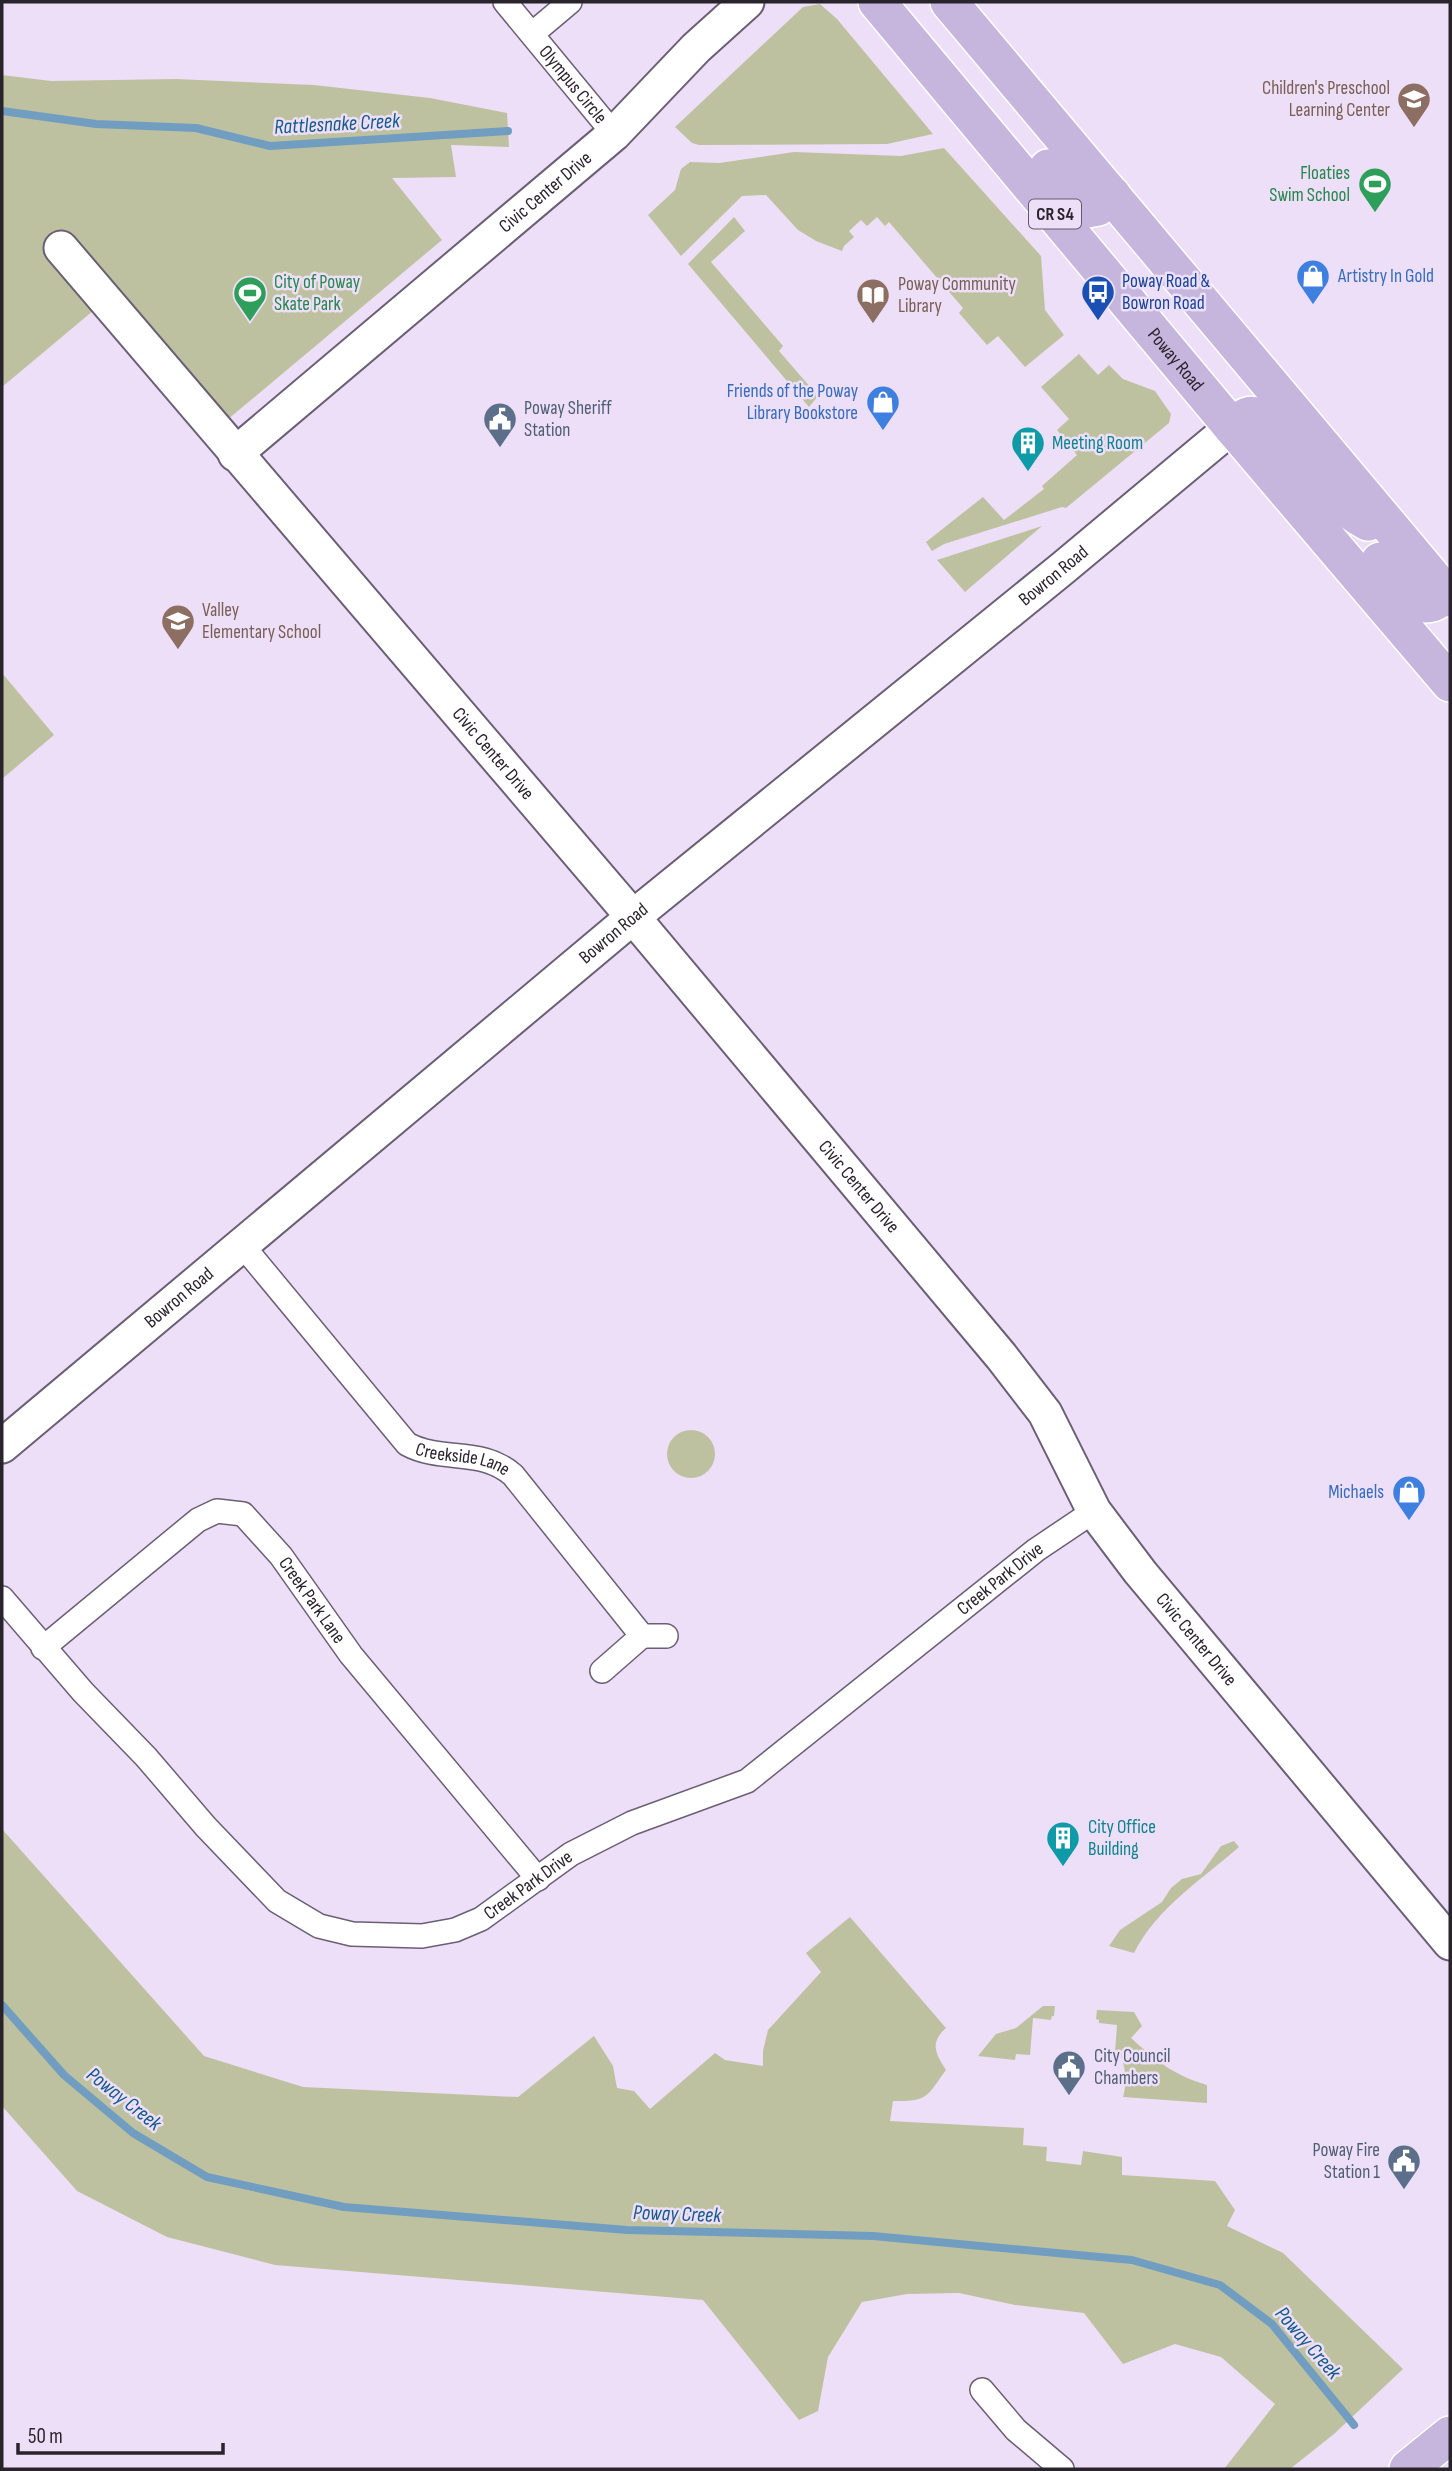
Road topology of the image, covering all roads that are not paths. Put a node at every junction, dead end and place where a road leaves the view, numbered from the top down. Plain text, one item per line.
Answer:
1 (505, 2) edge
2 (570, 2) edge
3 (747, 2) edge
4 (877, 2) edge
5 (949, 2) edge
6 (532, 34) junction
7 (960, 99) junction
8 (614, 134) junction
9 (1112, 195) junction
10 (61, 248) dead end
11 (1232, 427) junction
12 (235, 454) junction
13 (1299, 505) junction
14 (1398, 536) junction
15 (1448, 595) edge
16 (1450, 683) edge
17 (633, 917) junction
18 (243, 1246) junction
19 (2, 1446) edge
20 (1094, 1511) junction
21 (2, 1598) edge
22 (642, 1636) junction
23 (666, 1636) dead end
24 (43, 1647) junction
25 (602, 1671) dead end
26 (538, 1879) junction
27 (1450, 1943) edge
28 (982, 2390) dead end
29 (1450, 2435) edge
30 (1062, 2469) edge
31 (1408, 2469) edge

1 - 6 street, Olympus Circle
2 - 6 street, Olympus Circle
3 - 8 street, Civic Center Drive
4 - 7 main road, Poway Road / CR S4
5 - 9 main road, CR S4
6 - 8 street, Olympus Circle
7 - 9 main road
7 - 11 main road, Poway Road / CR S4
8 - 12 street, Civic Center Drive
9 - 14 main road, CR S4
10 - 12 street, Civic Center Drive
11 - 13 main road, Poway Road / CR S4
11 - 14 main road
11 - 17 street, Bowron Road
12 - 17 street, Civic Center Drive
13 - 15 main road
13 - 16 main road, Poway Road / CR S4
14 - 15 main road, CR S4
17 - 18 street, Bowron Road
17 - 20 street, Civic Center Drive
18 - 19 street, Bowron Road
18 - 22 street, Creekside Lane
20 - 26 street, Creek Park Drive
20 - 27 street, Civic Center Drive
21 - 24 street, Creek Park Drive
22 - 23 street
22 - 25 street
24 - 26 street, Creek Park Drive
24 - 26 street, Creek Park Lane
28 - 30 street
29 - 31 main road

